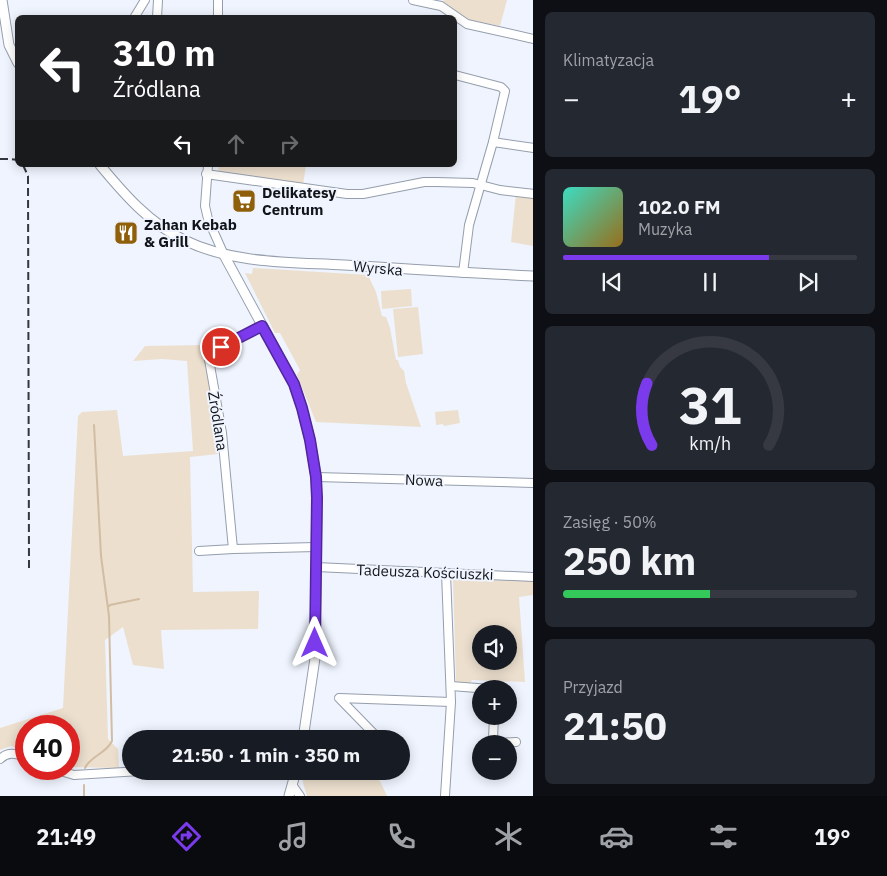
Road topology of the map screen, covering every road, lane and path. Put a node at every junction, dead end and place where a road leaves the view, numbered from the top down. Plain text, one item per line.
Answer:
1 (2, 0) edge
2 (145, 0) edge
3 (158, 0) edge
4 (218, 0) edge
5 (413, 0) edge
6 (136, 15) edge
7 (157, 15) edge
8 (218, 15) edge
9 (454, 15) edge
10 (457, 17) edge
11 (457, 22) edge
12 (467, 24) junction
13 (533, 39) edge
14 (15, 54) edge
15 (457, 75) edge
16 (493, 142) junction
17 (533, 148) edge
18 (102, 167) edge
19 (207, 169) edge
20 (481, 186) junction
21 (533, 194) edge
22 (213, 232) junction
23 (202, 248) junction
24 (224, 255) junction
25 (244, 258) junction
26 (463, 273) junction
27 (533, 277) edge
28 (252, 308) junction
29 (262, 326) junction
30 (316, 477) junction
31 (533, 483) edge
32 (316, 547) junction
33 (199, 550) dead end
34 (233, 550) junction
35 (316, 568) junction
36 (446, 573) junction
37 (533, 577) edge
38 (452, 686) junction
39 (472, 688) edge
40 (452, 702) junction
41 (304, 730) edge
42 (370, 730) edge
43 (15, 753) edge
44 (0, 758) edge
45 (122, 772) edge
46 (80, 775) edge
47 (294, 780) edge
48 (293, 786) junction
49 (289, 796) edge
50 (300, 796) edge
51 (446, 796) edge

1 - 14 street
2 - 6 street
3 - 7 street
4 - 8 street
5 - 9 street
10 - 12 street
11 - 12 street
12 - 13 street
15 - 16 street
16 - 17 street
16 - 20 street
18 - 23 street, Wyrska
19 - 20 street
19 - 22 street
20 - 21 street
20 - 26 street
22 - 23 street
22 - 24 street
23 - 24 street, Wyrska
24 - 25 street, Wyrska
24 - 28 street
25 - 26 street, Wyrska
25 - 28 street
26 - 27 street, Wyrska
28 - 29 street
29 - 30 street
29 - 34 street, Źródlana
30 - 31 street, Nowa
30 - 32 street
32 - 34 street
32 - 35 street
33 - 34 street
35 - 36 street, Tadeusza Kościuszki
35 - 41 street
36 - 37 street, Tadeusza Kościuszki
36 - 38 street
38 - 39 street
38 - 40 street
40 - 42 street
40 - 51 street
43 - 44 street
45 - 46 street
47 - 48 street
48 - 49 street
48 - 50 street

